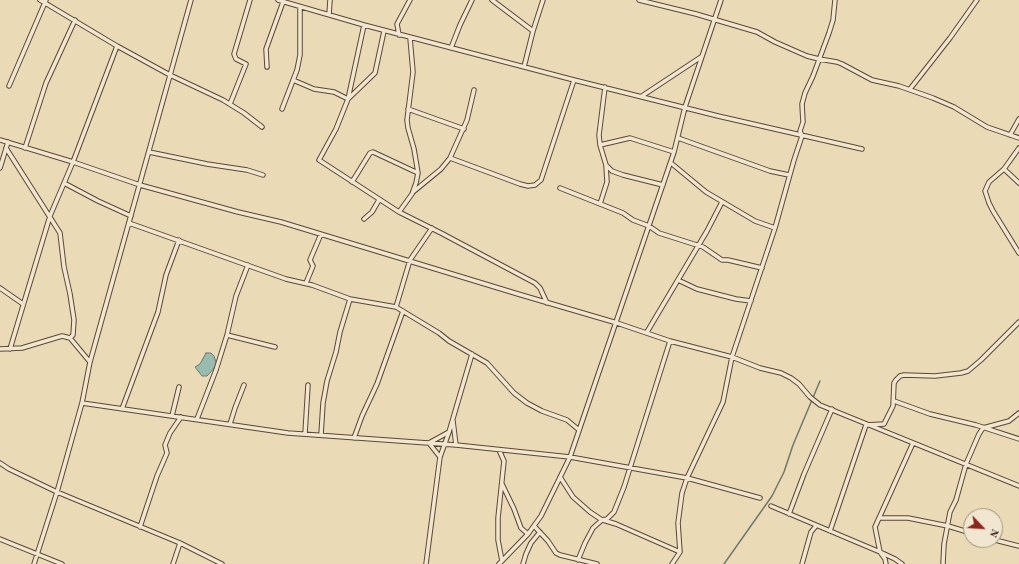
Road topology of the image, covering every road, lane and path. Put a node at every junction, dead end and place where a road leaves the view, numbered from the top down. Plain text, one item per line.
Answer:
1 (40, 0) edge
2 (191, 0) edge
3 (250, 0) edge
4 (278, 0) edge
5 (330, 0) edge
6 (410, 0) edge
7 (472, 0) edge
8 (492, 0) edge
9 (543, 0) edge
10 (639, 0) edge
11 (721, 0) edge
12 (835, 0) edge
13 (977, 0) edge
14 (45, 1) edge
15 (283, 2) junction
16 (294, 2) edge
17 (655, 2) edge
18 (300, 6) junction
19 (329, 15) junction
20 (76, 20) junction
21 (715, 20) junction
22 (364, 26) junction
23 (384, 31) junction
24 (533, 31) junction
25 (398, 35) junction
26 (410, 38) junction
27 (117, 46) junction
28 (451, 48) junction
29 (702, 56) junction
30 (819, 60) junction
31 (267, 67) dead end
32 (524, 67) junction
33 (170, 74) junction
34 (293, 80) junction
35 (574, 80) junction
36 (9, 86) dead end
37 (605, 87) junction
38 (910, 89) junction
39 (474, 90) dead end
40 (642, 96) junction
41 (348, 99) junction
42 (230, 104) junction
43 (685, 107) junction
44 (282, 109) dead end
45 (408, 109) junction
46 (1019, 120) edge
47 (262, 128) dead end
48 (464, 129) junction
49 (1010, 135) junction
50 (802, 136) junction
51 (678, 138) junction
52 (1019, 138) edge
53 (0, 140) edge
54 (8, 142) junction
55 (600, 145) junction
56 (6, 148) junction
57 (25, 148) junction
58 (1019, 148) edge
59 (862, 149) dead end
60 (149, 152) junction
61 (674, 152) junction
62 (450, 158) junction
63 (73, 162) junction
64 (671, 162) junction
65 (606, 165) junction
66 (0, 168) edge
67 (1004, 168) junction
68 (612, 171) junction
69 (605, 172) junction
70 (418, 174) junction
71 (263, 175) dead end
72 (789, 175) junction
73 (352, 182) junction
74 (64, 183) junction
75 (1019, 183) edge
76 (140, 185) junction
77 (663, 185) junction
78 (560, 188) dead end
79 (412, 194) junction
80 (379, 200) junction
81 (722, 202) junction
82 (600, 204) junction
83 (399, 212) junction
84 (50, 216) junction
85 (131, 216) junction
86 (364, 219) dead end
87 (129, 223) junction
88 (650, 226) junction
89 (432, 228) junction
90 (775, 228) junction
91 (321, 234) junction
92 (179, 240) junction
93 (698, 246) junction
94 (1019, 253) edge
95 (410, 260) junction
96 (248, 265) junction
97 (762, 268) junction
98 (678, 280) junction
99 (306, 283) junction
100 (0, 288) edge
101 (350, 299) junction
102 (751, 301) junction
103 (548, 303) junction
104 (22, 304) junction
105 (396, 306) junction
106 (403, 311) junction
107 (1019, 322) edge
108 (617, 323) junction
109 (647, 332) junction
110 (227, 335) junction
111 (70, 338) junction
112 (670, 341) junction
113 (275, 347) dead end
114 (0, 349) edge
115 (10, 350) junction
116 (472, 354) junction
117 (732, 357) junction
118 (90, 362) junction
119 (244, 385) dead end
120 (308, 385) dead end
121 (179, 387) dead end
122 (894, 401) junction
123 (82, 403) junction
124 (122, 408) junction
125 (832, 409) junction
126 (1019, 413) edge
127 (172, 416) junction
128 (181, 417) junction
129 (453, 418) junction
130 (197, 419) junction
131 (230, 424) junction
132 (866, 425) junction
133 (982, 428) junction
134 (579, 430) junction
135 (357, 431) junction
136 (449, 432) junction
137 (306, 434) junction
138 (320, 435) junction
139 (354, 438) junction
140 (361, 439) junction
141 (1019, 439) edge
142 (429, 443) junction
143 (913, 443) junction
144 (445, 445) junction
145 (456, 445) junction
146 (499, 450) junction
147 (440, 457) junction
148 (570, 458) junction
149 (0, 463) edge
150 (966, 464) junction
151 (630, 469) junction
152 (560, 477) junction
153 (687, 478) junction
154 (1019, 482) edge
155 (502, 483) junction
156 (1014, 484) junction
157 (1019, 486) edge
158 (56, 492) junction
159 (760, 498) dead end
160 (771, 506) dead end
161 (789, 514) junction
162 (879, 518) junction
163 (602, 520) junction
164 (534, 526) junction
165 (816, 526) junction
166 (948, 526) junction
167 (140, 527) junction
168 (830, 531) junction
169 (963, 531) edge
170 (540, 532) junction
171 (528, 534) junction
172 (0, 539) edge
173 (1003, 542) edge
174 (180, 543) junction
175 (1019, 546) edge
176 (680, 552) junction
177 (880, 552) junction
178 (37, 553) junction
179 (578, 560) junction
180 (501, 563) edge
181 (34, 564) edge
182 (62, 564) edge
183 (173, 564) edge
184 (222, 564) edge
185 (426, 564) edge
186 (523, 564) edge
187 (597, 564) edge
188 (672, 564) edge
189 (802, 564) edge
190 (886, 564) edge
191 (902, 564) edge
192 (943, 564) edge

1 - 14 street
2 - 33 street
3 - 42 street
4 - 15 street
5 - 19 street
6 - 25 street
7 - 28 street
8 - 24 street
9 - 24 street
10 - 17 street
11 - 21 street
12 - 30 street
13 - 38 street
14 - 20 street
14 - 36 street
15 - 16 street
15 - 31 street
16 - 18 street
17 - 21 street
18 - 19 street
18 - 34 street
19 - 22 street
20 - 27 street
20 - 57 street
21 - 29 street
21 - 30 street
22 - 23 street
22 - 41 street
23 - 25 street
23 - 41 street
24 - 32 street
25 - 26 street
26 - 28 street
26 - 45 street
27 - 33 street
27 - 63 street
28 - 32 street
29 - 40 street
29 - 43 street
30 - 38 street
30 - 50 street
32 - 35 street
33 - 42 street
33 - 60 street
34 - 41 street
34 - 44 street
35 - 37 street
35 - 62 street
37 - 40 street
37 - 55 street
38 - 49 street
39 - 48 street
40 - 43 street
41 - 73 street
42 - 47 street
43 - 50 street
43 - 51 street
45 - 48 street
45 - 70 street
46 - 49 street
48 - 62 street
49 - 52 street
50 - 59 street
50 - 72 street
51 - 61 street
51 - 72 street
53 - 54 street
54 - 56 street
54 - 57 street
55 - 61 street
55 - 65 street
56 - 66 street
56 - 84 street
57 - 63 street
58 - 67 street
60 - 71 street
60 - 76 street
61 - 64 street
62 - 79 street
63 - 74 street
63 - 76 street
64 - 77 street
64 - 81 street
65 - 68 street
65 - 69 street
67 - 75 street
67 - 94 street
68 - 69 street
68 - 77 street
69 - 82 street
70 - 73 street
70 - 79 street
72 - 90 street
73 - 80 street
74 - 84 street
74 - 85 street
76 - 85 street
76 - 91 street
77 - 88 street
78 - 82 street
79 - 83 street
80 - 83 street
80 - 86 street
81 - 90 street
81 - 93 street
82 - 88 street
83 - 89 street
84 - 104 street
84 - 111 street
85 - 87 street
87 - 92 street
87 - 118 street
88 - 93 street
88 - 108 street
89 - 95 street
89 - 103 street
90 - 97 street
91 - 95 street
91 - 99 street
92 - 96 street
92 - 124 street
93 - 97 street
93 - 98 street
95 - 103 street
95 - 105 street
96 - 99 street
96 - 110 street
97 - 102 street
98 - 102 street
98 - 109 street
99 - 101 street
100 - 104 street
101 - 105 street
101 - 138 street
102 - 117 street
103 - 108 street
104 - 115 street
105 - 106 street
106 - 116 street
106 - 135 street
107 - 122 street
108 - 109 street
108 - 134 street
109 - 112 street
110 - 113 street
110 - 130 street
111 - 115 street
111 - 118 street
112 - 117 street
112 - 151 street
114 - 115 street
116 - 129 street
116 - 134 street
117 - 125 street
117 - 153 street
118 - 123 street
119 - 131 street
120 - 137 street
121 - 127 street
122 - 132 street
122 - 133 street
123 - 124 street
123 - 158 street
124 - 127 street
125 - 132 street
125 - 161 street
126 - 133 street
127 - 128 street
128 - 130 street
128 - 167 street
129 - 136 street
129 - 145 street
130 - 131 street
131 - 137 street
132 - 143 street
132 - 168 street
133 - 141 street
133 - 150 street
134 - 148 street
135 - 139 street
135 - 140 street
136 - 142 street
136 - 144 street
137 - 138 street
138 - 139 street
139 - 140 street
140 - 142 street
142 - 144 street
142 - 147 street
143 - 150 street
143 - 162 street
144 - 145 street
144 - 147 street
145 - 146 street
146 - 148 street
146 - 155 street
147 - 185 street
148 - 151 street
148 - 152 street
149 - 158 street
150 - 156 street
150 - 166 street
151 - 153 street
151 - 163 street
152 - 163 street
152 - 164 street
153 - 159 street
153 - 176 street
154 - 156 street
155 - 171 street
155 - 180 street
156 - 157 street
158 - 167 street
158 - 178 street
160 - 161 street
161 - 165 street
162 - 166 street
162 - 177 street
163 - 176 street
163 - 179 street
164 - 170 street
164 - 171 street
165 - 168 street
165 - 189 street
166 - 169 street
166 - 192 street
167 - 174 street
168 - 177 street
170 - 179 street
170 - 186 street
171 - 180 street
172 - 178 street
173 - 175 street
174 - 183 street
174 - 184 street
176 - 188 street
177 - 190 street
177 - 191 street
178 - 181 street
178 - 182 street
179 - 187 street

